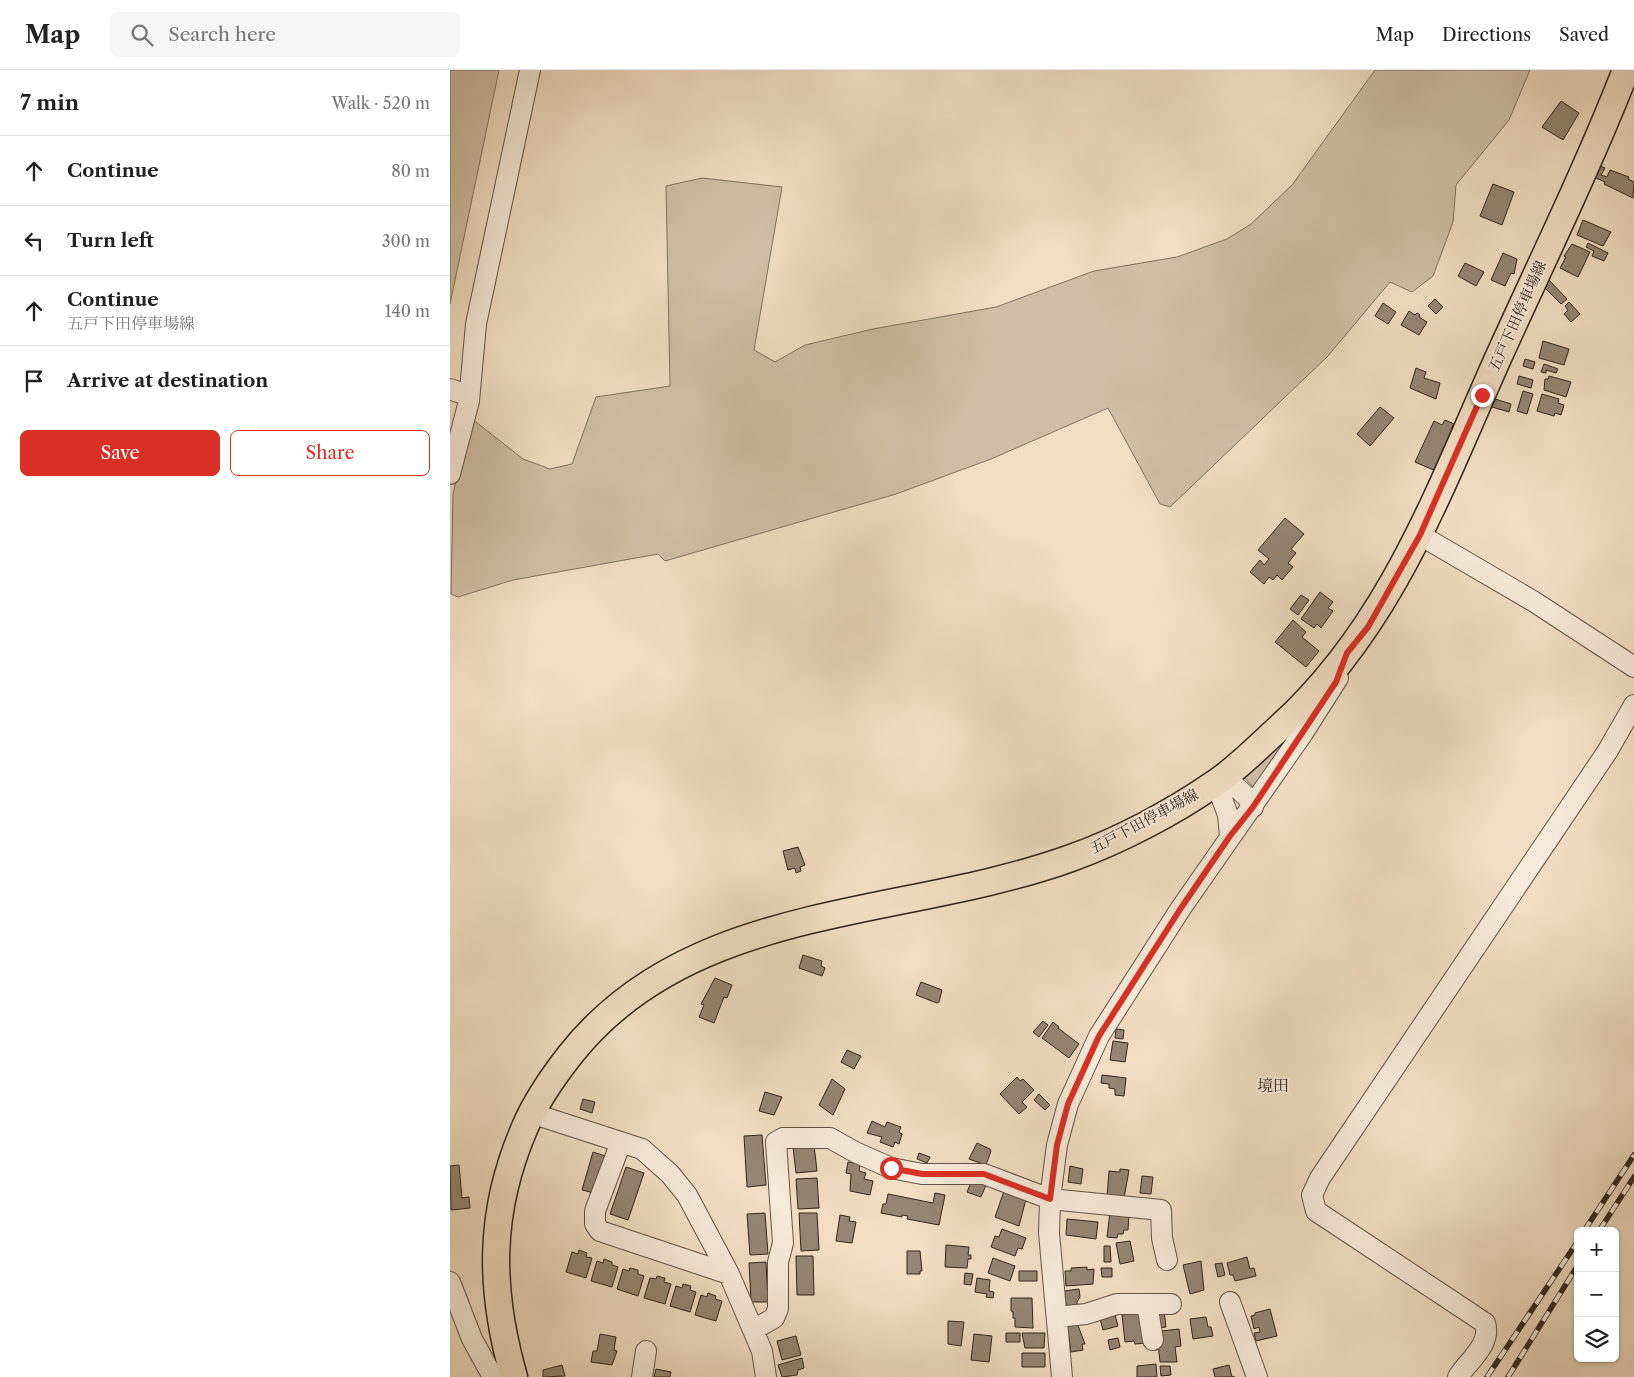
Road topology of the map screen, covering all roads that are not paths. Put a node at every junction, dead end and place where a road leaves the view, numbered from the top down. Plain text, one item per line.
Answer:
1 (530, 70) edge
2 (1626, 70) edge
3 (459, 392) edge
4 (450, 474) edge
5 (1420, 535) junction
6 (1347, 653) junction
7 (1634, 667) edge
8 (1634, 705) edge
9 (1220, 780) junction
10 (1253, 807) junction
11 (1230, 836) junction
12 (531, 1113) junction
13 (621, 1142) junction
14 (1050, 1199) junction
15 (1167, 1260) dead end
16 (729, 1274) junction
17 (450, 1282) edge
18 (1230, 1302) dead end
19 (1147, 1304) junction
20 (1171, 1304) dead end
21 (1057, 1317) junction
22 (753, 1330) junction
23 (1153, 1340) dead end
24 (646, 1351) dead end
25 (492, 1377) edge
26 (514, 1377) edge
27 (642, 1377) edge
28 (766, 1377) edge
29 (1062, 1377) edge
30 (1257, 1377) edge
31 (1458, 1377) edge

1 - 3 street
2 - 5 main road, 五戸下田停車場線
3 - 4 street
5 - 6 main road, 五戸下田停車場線
5 - 7 street
6 - 9 main road, 五戸下田停車場線
6 - 10 street
8 - 31 street
9 - 10 street
9 - 11 street
9 - 12 main road, 五戸下田停車場線
10 - 11 street
11 - 14 street
12 - 13 street
12 - 26 main road, 五戸下田停車場線
13 - 16 street
13 - 16 street
14 - 15 street
14 - 21 street
14 - 22 street
16 - 22 street
17 - 25 street
18 - 30 street
19 - 20 street
19 - 21 street
19 - 23 street
21 - 29 street
22 - 28 street
24 - 27 street

